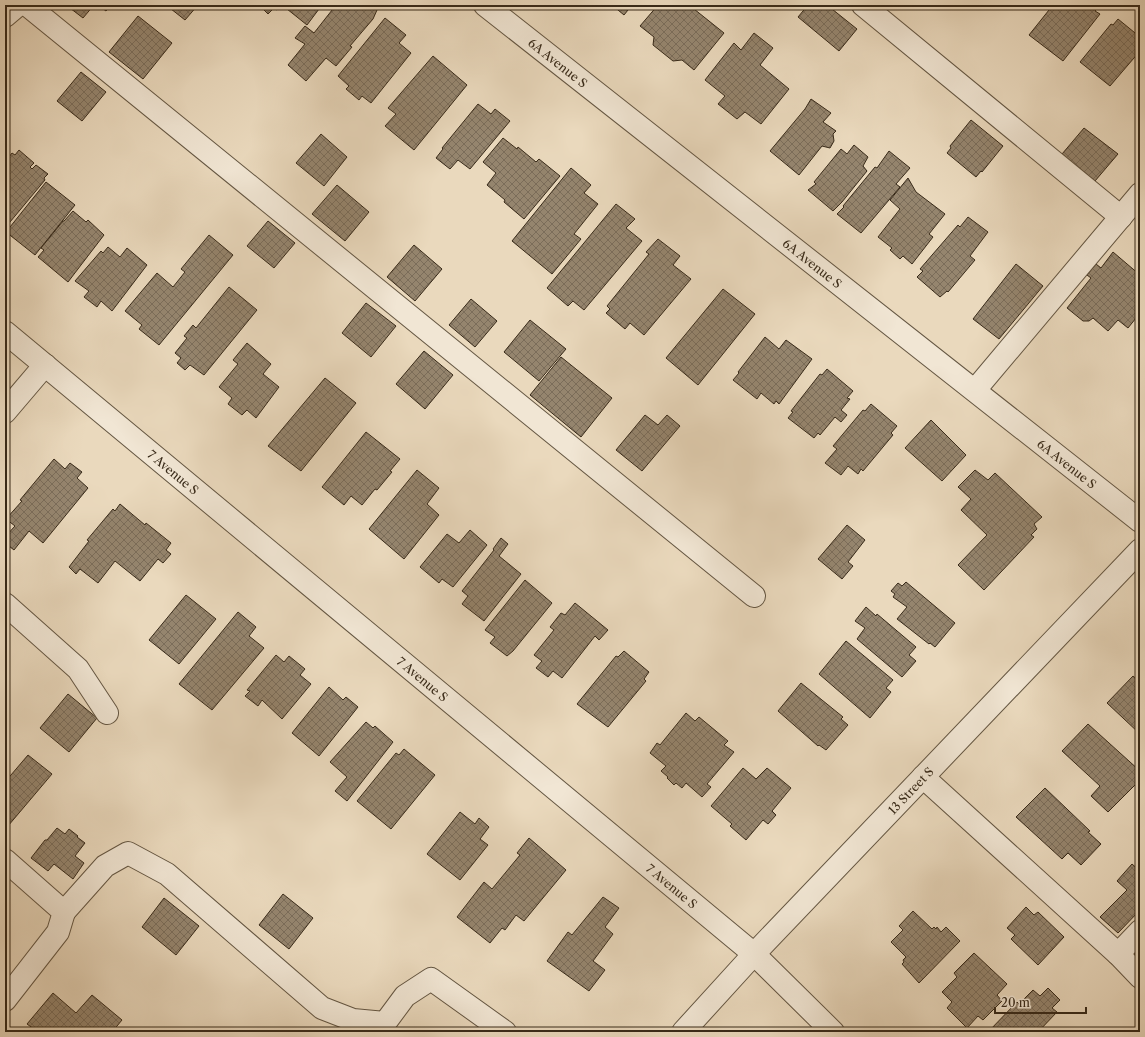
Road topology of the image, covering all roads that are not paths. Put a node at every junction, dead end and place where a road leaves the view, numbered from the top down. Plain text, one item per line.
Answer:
1 (18, 5) edge
2 (27, 5) edge
3 (485, 5) edge
4 (863, 5) edge
5 (5, 16) edge
6 (1140, 194) edge
7 (1121, 217) junction
8 (5, 332) edge
9 (45, 365) junction
10 (975, 390) junction
11 (5, 412) edge
12 (1140, 520) edge
13 (1140, 550) edge
14 (754, 596) dead end
15 (5, 604) edge
16 (107, 713) dead end
17 (923, 777) junction
18 (5, 860) edge
19 (64, 912) junction
20 (1140, 931) edge
21 (754, 954) junction
22 (1118, 954) junction
23 (1140, 976) edge
24 (5, 1000) edge
25 (505, 1032) edge
26 (682, 1032) edge
27 (833, 1032) edge

1 - 5 street
2 - 14 street
3 - 10 street, 6A Avenue S
4 - 7 street
6 - 7 street
7 - 10 street
8 - 9 street, 7 Avenue S
9 - 11 street
9 - 21 street, 7 Avenue S
10 - 12 street, 6A Avenue S
13 - 17 street, 13 Street S
15 - 16 street
17 - 21 street, 13 Street S
17 - 22 street
18 - 19 street
19 - 24 street
19 - 25 street
20 - 22 street
21 - 26 street, 13 Street S
21 - 27 street, 7 Avenue S
22 - 23 street

